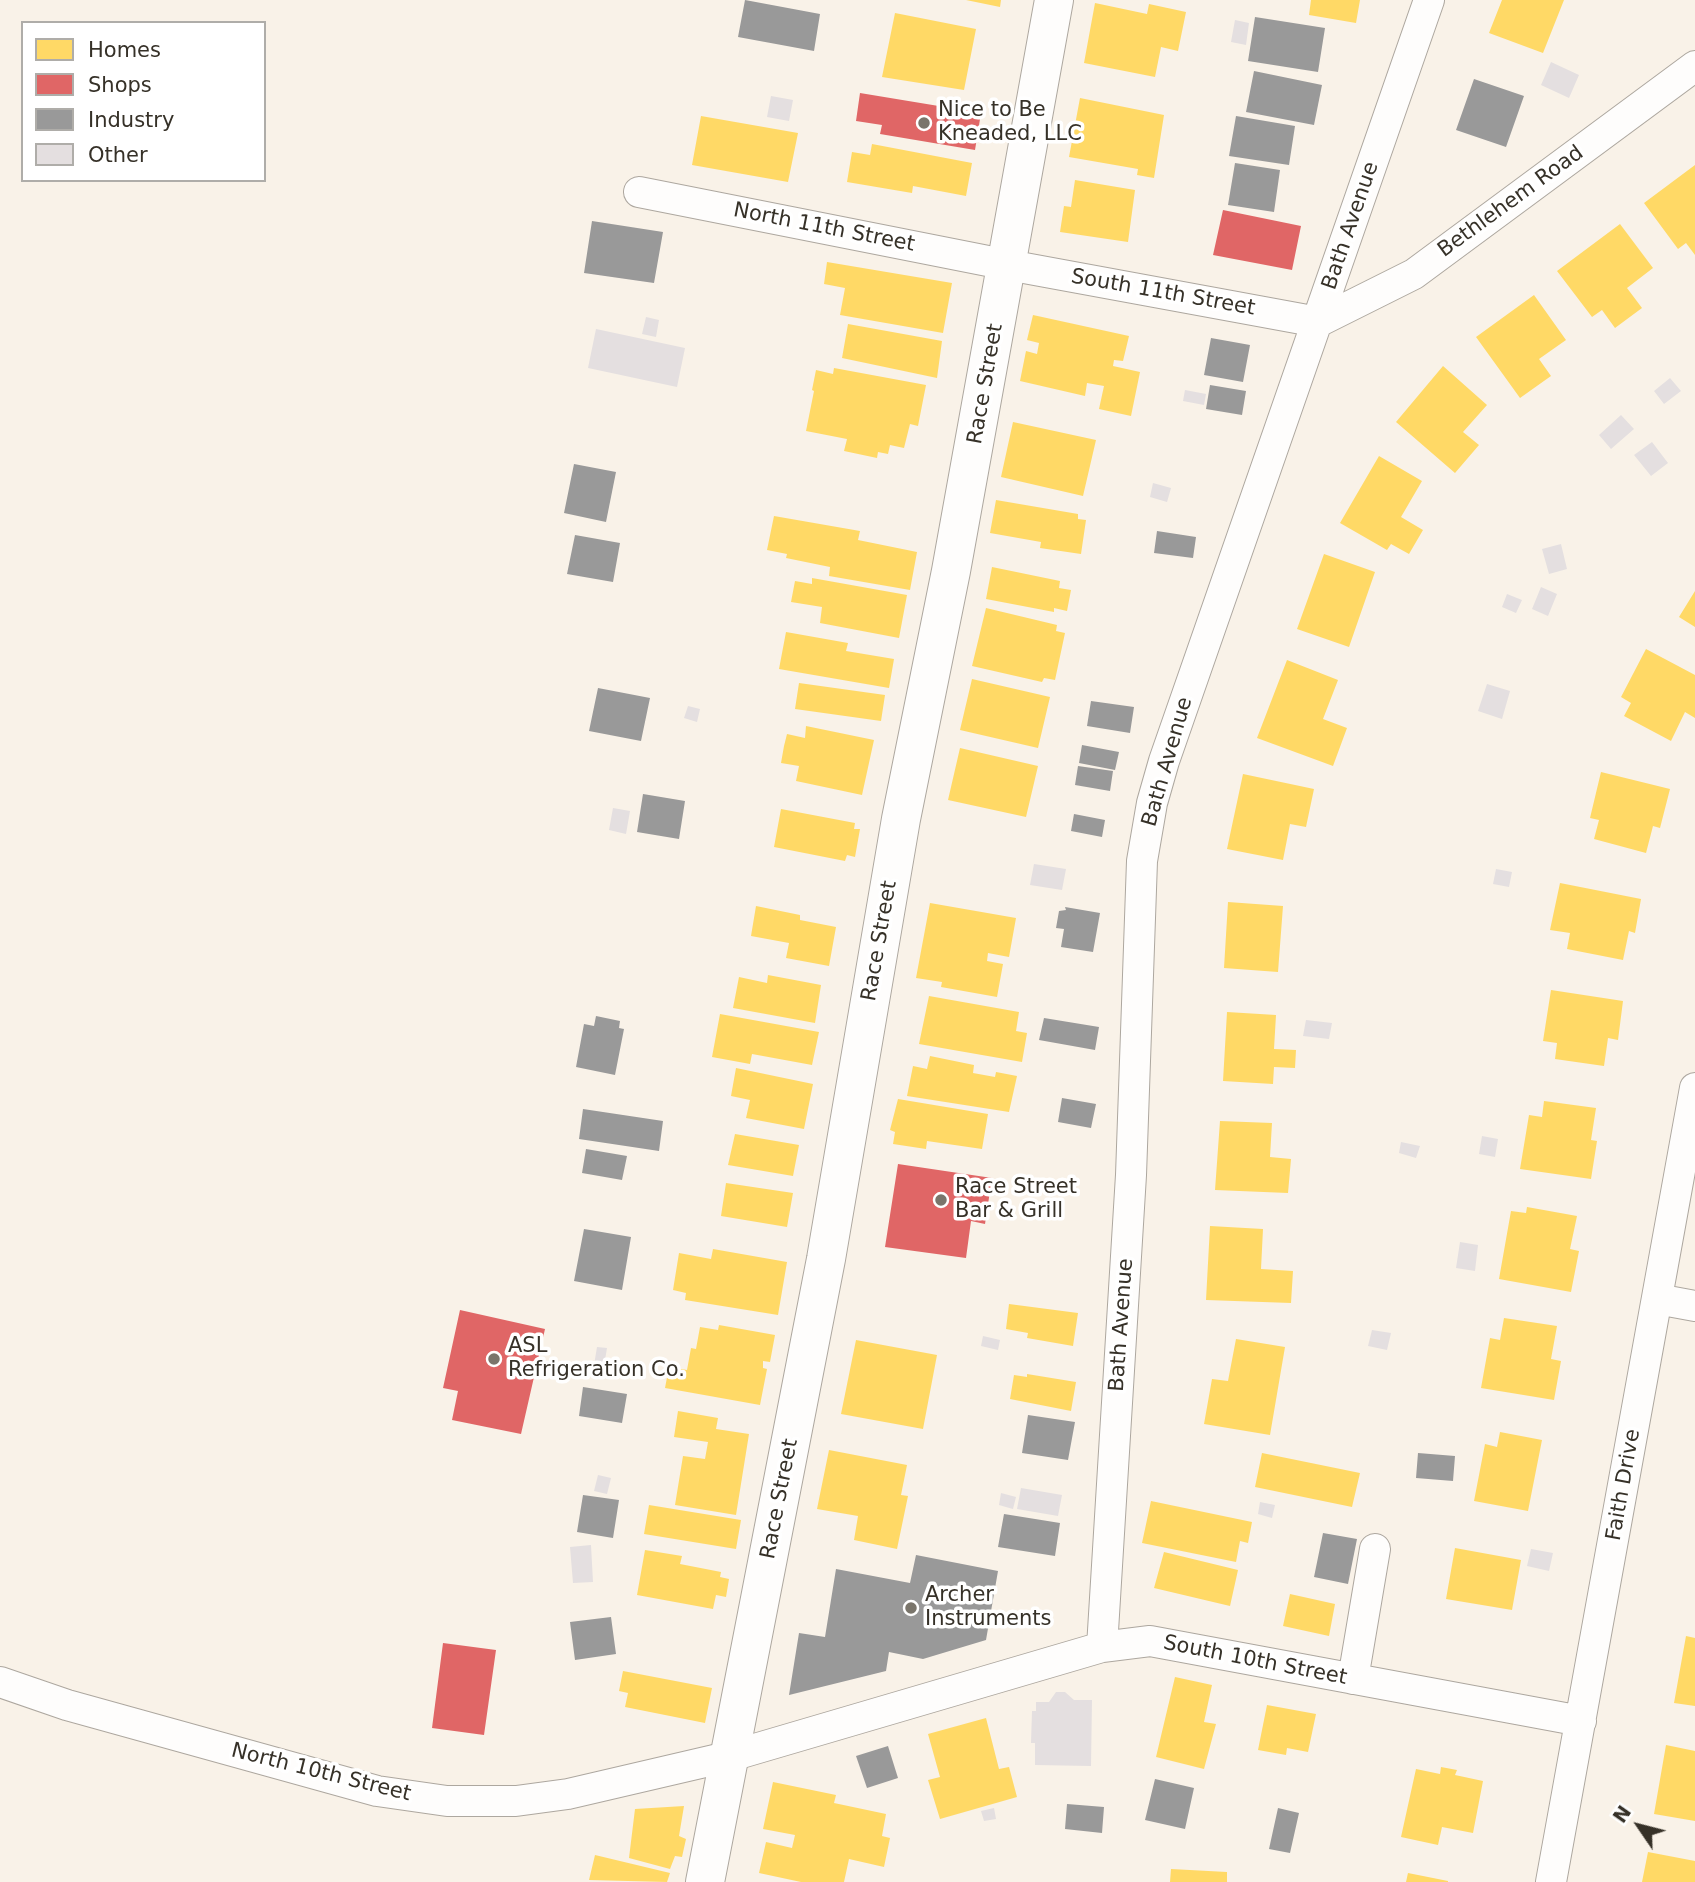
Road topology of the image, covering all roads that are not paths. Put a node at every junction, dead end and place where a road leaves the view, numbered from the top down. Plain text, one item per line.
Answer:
1 (1054, 0) edge
2 (1429, 0) edge
3 (1695, 66) edge
4 (639, 192) dead end
5 (1008, 265) junction
6 (1318, 322) junction
7 (1695, 1088) edge
8 (1657, 1299) junction
9 (1695, 1306) edge
10 (1375, 1549) dead end
11 (1102, 1647) junction
12 (1353, 1679) junction
13 (0, 1682) edge
14 (1581, 1721) junction
15 (731, 1756) junction
16 (705, 1882) edge
17 (1551, 1882) edge

1 - 5 main road, Race Street
2 - 6 street, Bath Avenue
3 - 6 street, Bethlehem Road
4 - 5 street, North 11th Street
5 - 6 street, South 11th Street
5 - 15 main road, Race Street
6 - 11 street, Bath Avenue
7 - 8 street, Faith Drive
8 - 9 street
8 - 14 street, Faith Drive
10 - 12 street
11 - 12 street, South 10th Street
11 - 15 street, South 10th Street
12 - 14 street, South 10th Street
13 - 15 street, North 10th Street
14 - 17 street, Faith Drive
15 - 16 main road, Race Street

